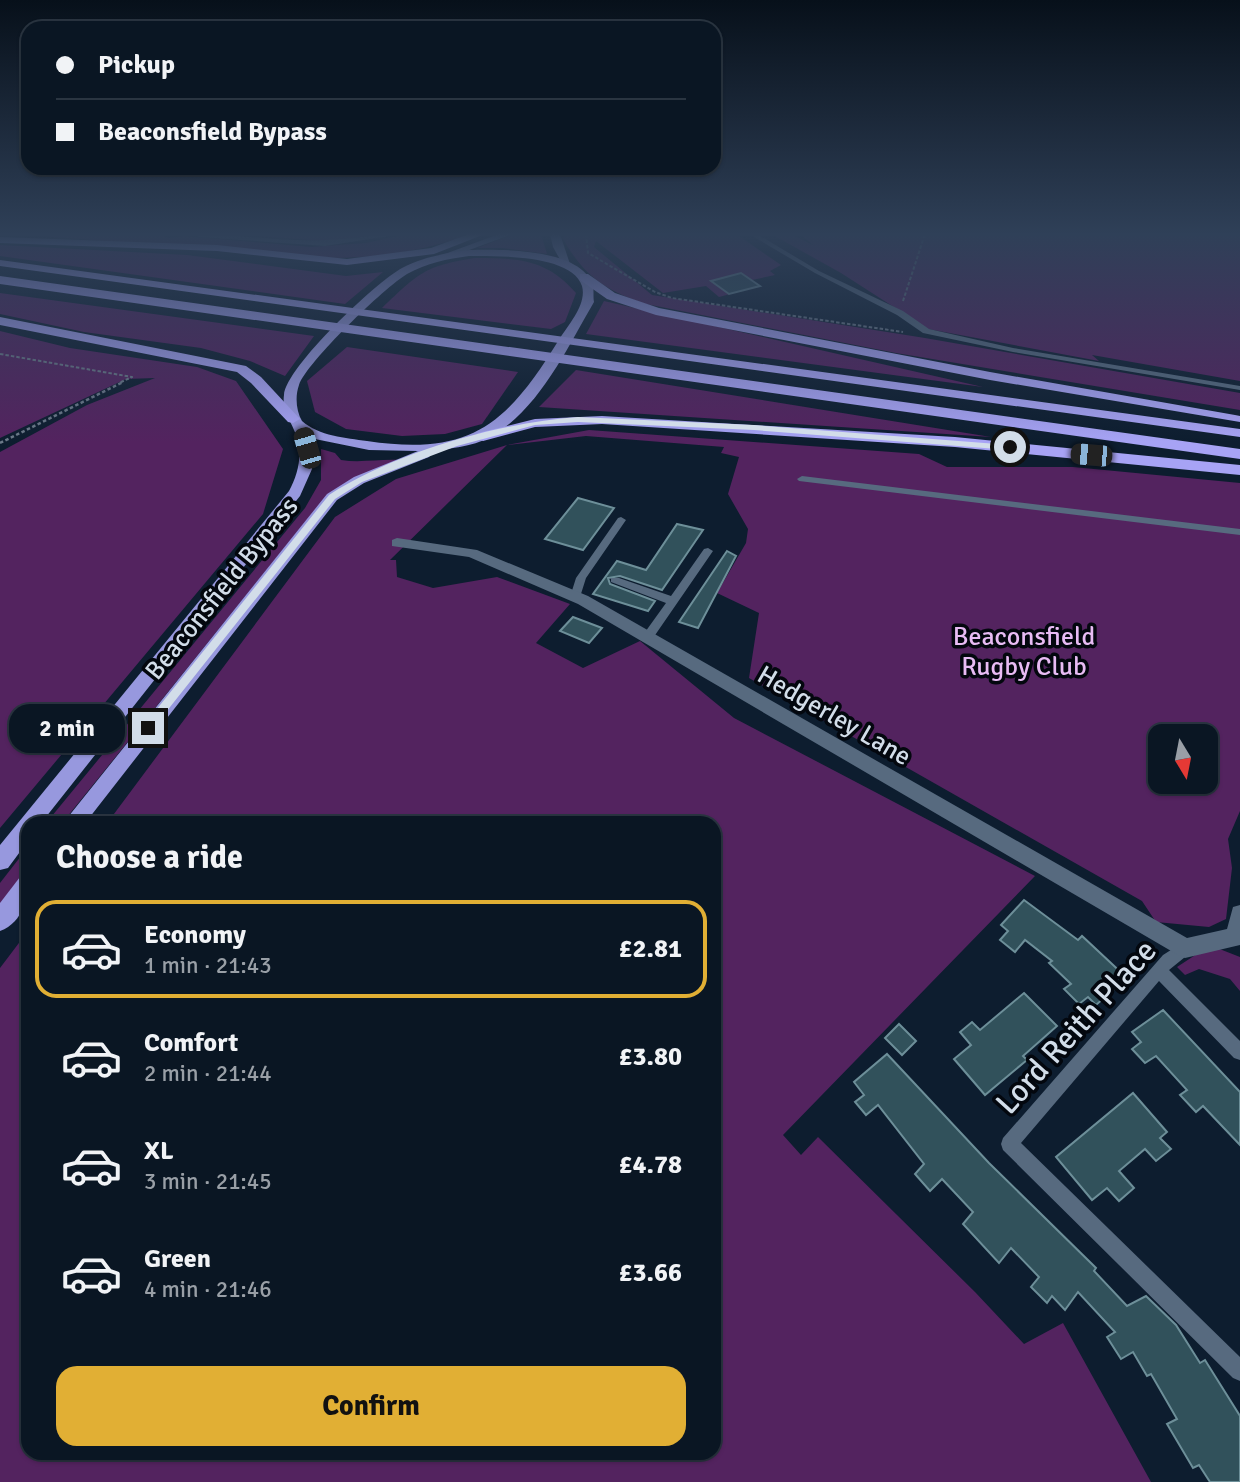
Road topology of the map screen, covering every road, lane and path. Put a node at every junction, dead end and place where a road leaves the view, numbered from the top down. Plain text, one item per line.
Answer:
1 (165, 303) edge
2 (293, 303) edge
3 (368, 303) edge
4 (586, 303) edge
5 (632, 303) edge
6 (880, 303) edge
7 (903, 303) edge
8 (900, 313) junction
9 (0, 321) edge
10 (0, 354) edge
11 (1240, 388) edge
12 (1240, 419) edge
13 (297, 424) junction
14 (1240, 433) edge
15 (483, 436) junction
16 (0, 443) edge
17 (454, 444) junction
18 (1240, 454) edge
19 (1240, 470) edge
20 (803, 479) dead end
21 (621, 520) dead end
22 (1240, 531) edge
23 (397, 542) dead end
24 (708, 551) dead end
25 (615, 580) dead end
26 (575, 597) junction
27 (673, 601) junction
28 (648, 638) junction
29 (35, 816) edge
30 (79, 816) edge
31 (21, 834) edge
32 (0, 861) edge
33 (21, 893) edge
34 (1240, 914) edge
35 (0, 921) edge
36 (1238, 940) edge
37 (1185, 947) junction
38 (1159, 971) junction
39 (1240, 1052) edge
40 (1009, 1144) joint
41 (1240, 1371) edge

1 - 18 highway
2 - 14 highway
3 - 13 highway, Beaconsfield Bypass
4 - 15 highway
5 - 12 highway
6 - 8 lane
7 - 8 path
8 - 11 lane
9 - 13 highway
10 - 16 path
13 - 17 highway
13 - 29 highway, Beaconsfield Bypass
15 - 17 highway
15 - 19 highway
17 - 30 highway, Beaconsfield Bypass
20 - 22 lane
21 - 26 lane
23 - 26 street, Hedgerley Lane
24 - 27 lane
25 - 27 lane
26 - 28 street, Hedgerley Lane
27 - 28 lane
28 - 37 street, Hedgerley Lane
31 - 32 highway, Beaconsfield Bypass
33 - 35 highway
34 - 36 street
36 - 37 street
37 - 38 lane, Lord Reith Place
38 - 39 lane
38 - 40 lane, Lord Reith Place
40 - 41 lane

